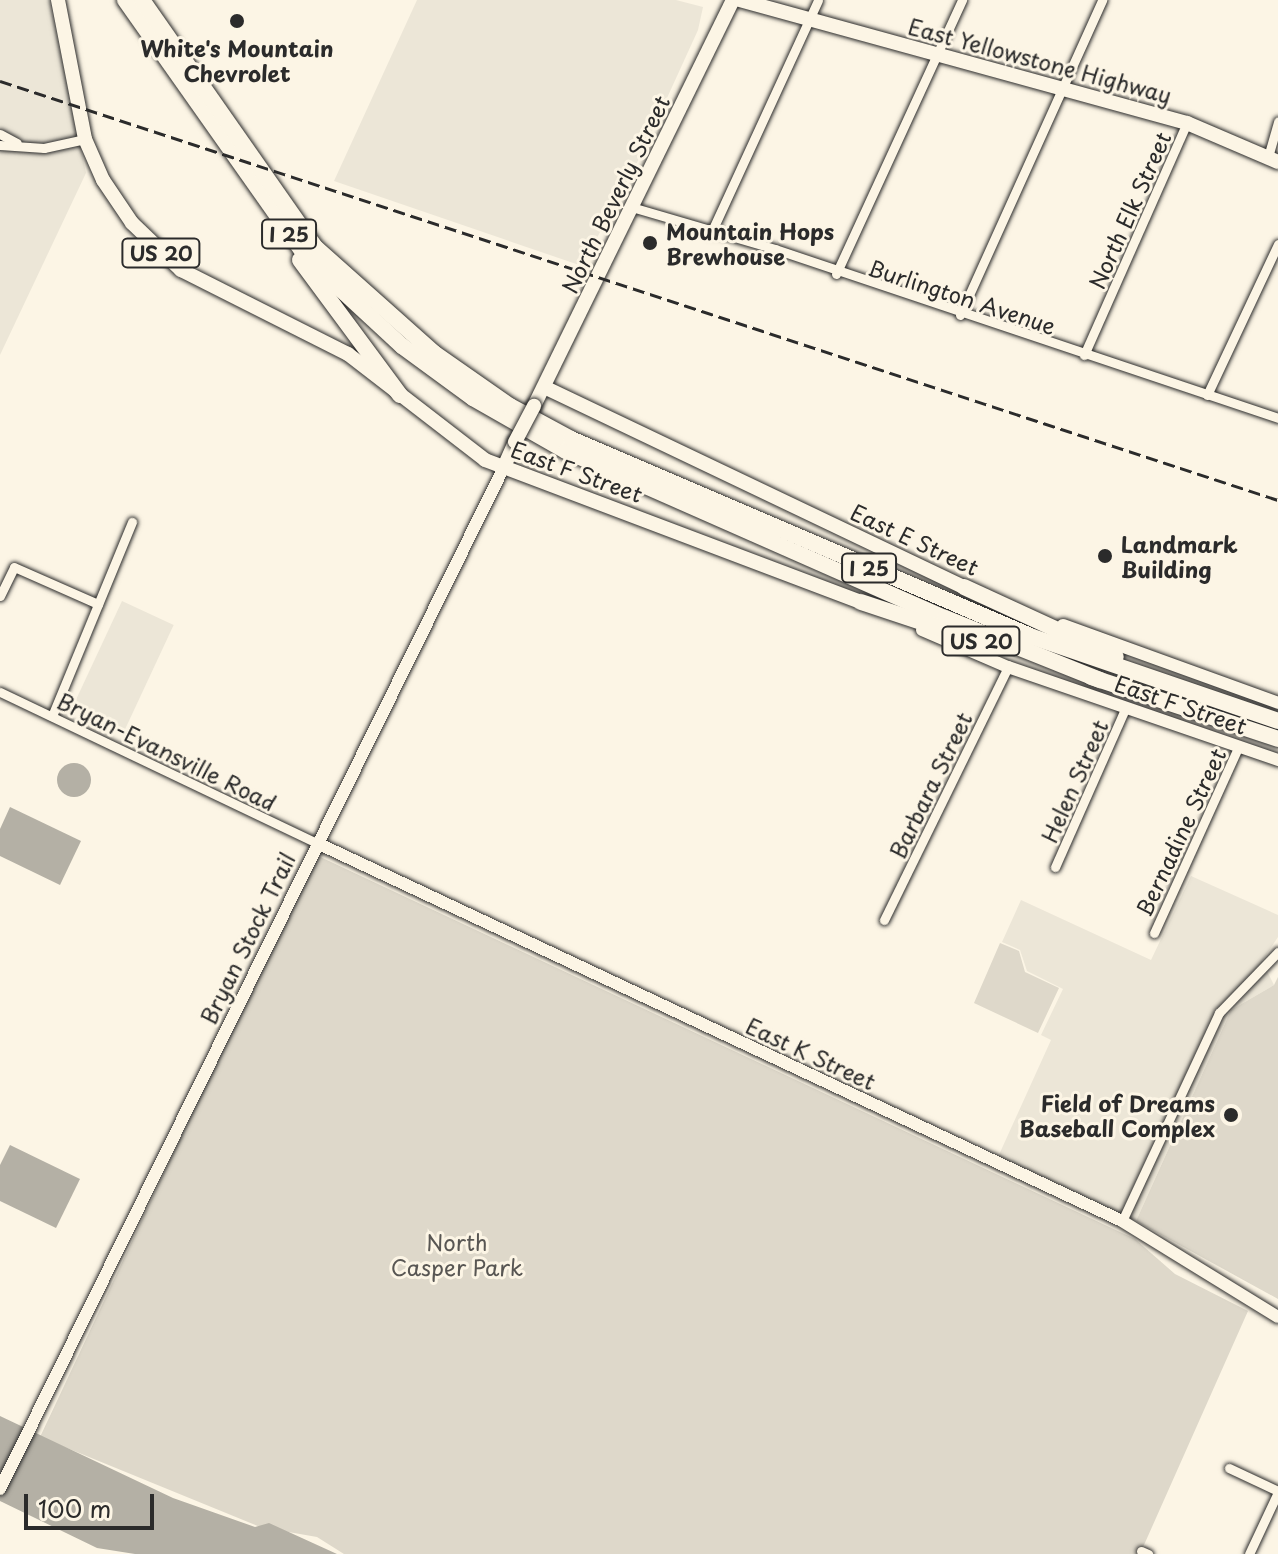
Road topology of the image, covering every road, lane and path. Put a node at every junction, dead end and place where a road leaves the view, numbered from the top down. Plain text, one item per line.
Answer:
1 (58, 0) edge
2 (125, 0) edge
3 (142, 0) edge
4 (733, 0) edge
5 (740, 0) edge
6 (818, 0) edge
7 (962, 0) edge
8 (1102, 0) edge
9 (808, 20) junction
10 (935, 54) junction
11 (1061, 89) junction
12 (1278, 121) edge
13 (1187, 123) junction
14 (0, 134) edge
15 (85, 139) junction
16 (17, 143) junction
17 (0, 145) edge
18 (1273, 160) edge
19 (247, 178) junction
20 (635, 208) junction
21 (711, 233) junction
22 (1278, 244) edge
23 (836, 274) junction
24 (960, 315) junction
25 (1084, 355) junction
26 (544, 387) junction
27 (400, 395) junction
28 (1207, 395) junction
29 (534, 406) joint
30 (1278, 418) edge
31 (503, 469) junction
32 (132, 522) dead end
33 (964, 587) junction
34 (0, 596) edge
35 (861, 602) junction
36 (98, 604) junction
37 (1008, 667) junction
38 (1100, 680) junction
39 (1171, 685) junction
40 (0, 692) edge
41 (1278, 703) edge
42 (1125, 709) junction
43 (52, 716) junction
44 (1278, 721) edge
45 (1278, 739) edge
46 (1239, 746) junction
47 (1278, 760) edge
48 (317, 843) junction
49 (1055, 867) dead end
50 (884, 920) dead end
51 (1154, 933) dead end
52 (1278, 952) edge
53 (1122, 1221) junction
54 (1278, 1317) edge
55 (1229, 1468) dead end
56 (0, 1489) edge
57 (1278, 1491) edge
58 (1249, 1554) edge

1 - 15 main road, East F Street / US 20
2 - 19 highway, I 25
3 - 39 highway, I 25
4 - 20 main road, North Beverly Street
5 - 9 main road, East Yellowstone Highway
6 - 9 street
7 - 10 street
8 - 11 street
9 - 10 main road, East Yellowstone Highway
9 - 21 street
10 - 11 main road, East Yellowstone Highway
10 - 23 street
11 - 13 main road, East Yellowstone Highway
11 - 24 street
12 - 18 street
13 - 18 main road, East Yellowstone Highway
13 - 25 street, North Elk Street
14 - 16 street
15 - 16 street
15 - 27 main road, East F Street / US 20
16 - 17 street
19 - 27 highway
19 - 38 highway, I 25
20 - 21 street, Burlington Avenue
20 - 26 main road, North Beverly Street
21 - 23 street, Burlington Avenue
22 - 28 street
23 - 24 street, Burlington Avenue
24 - 25 street, Burlington Avenue
25 - 28 street, Burlington Avenue
26 - 29 main road, North Beverly Street
26 - 33 main road, East E Street / US 20
27 - 31 main road, East F Street
28 - 30 street, Burlington Avenue
29 - 31 main road, Bryan Stock Trail, bridge
31 - 35 main road, East F Street / US 20
31 - 48 main road, Bryan Stock Trail
32 - 36 street
33 - 39 highway, US 20
33 - 41 main road, East E Street
34 - 36 street
35 - 37 main road, East F Street
35 - 38 highway, US 20
36 - 43 street
37 - 42 main road, East F Street
37 - 50 street, Barbara Street
38 - 45 highway, I 25
39 - 44 highway, I 25
40 - 43 street, Bryan-Evansville Road
42 - 46 main road, East F Street
42 - 49 street, Helen Street
43 - 48 street, Bryan-Evansville Road
46 - 47 main road, East F Street
46 - 51 street, Bernadine Street
48 - 53 main road, East K Street
48 - 56 main road, Bryan Stock Trail
52 - 53 street
53 - 54 main road, East K Street
55 - 57 street
57 - 58 street

